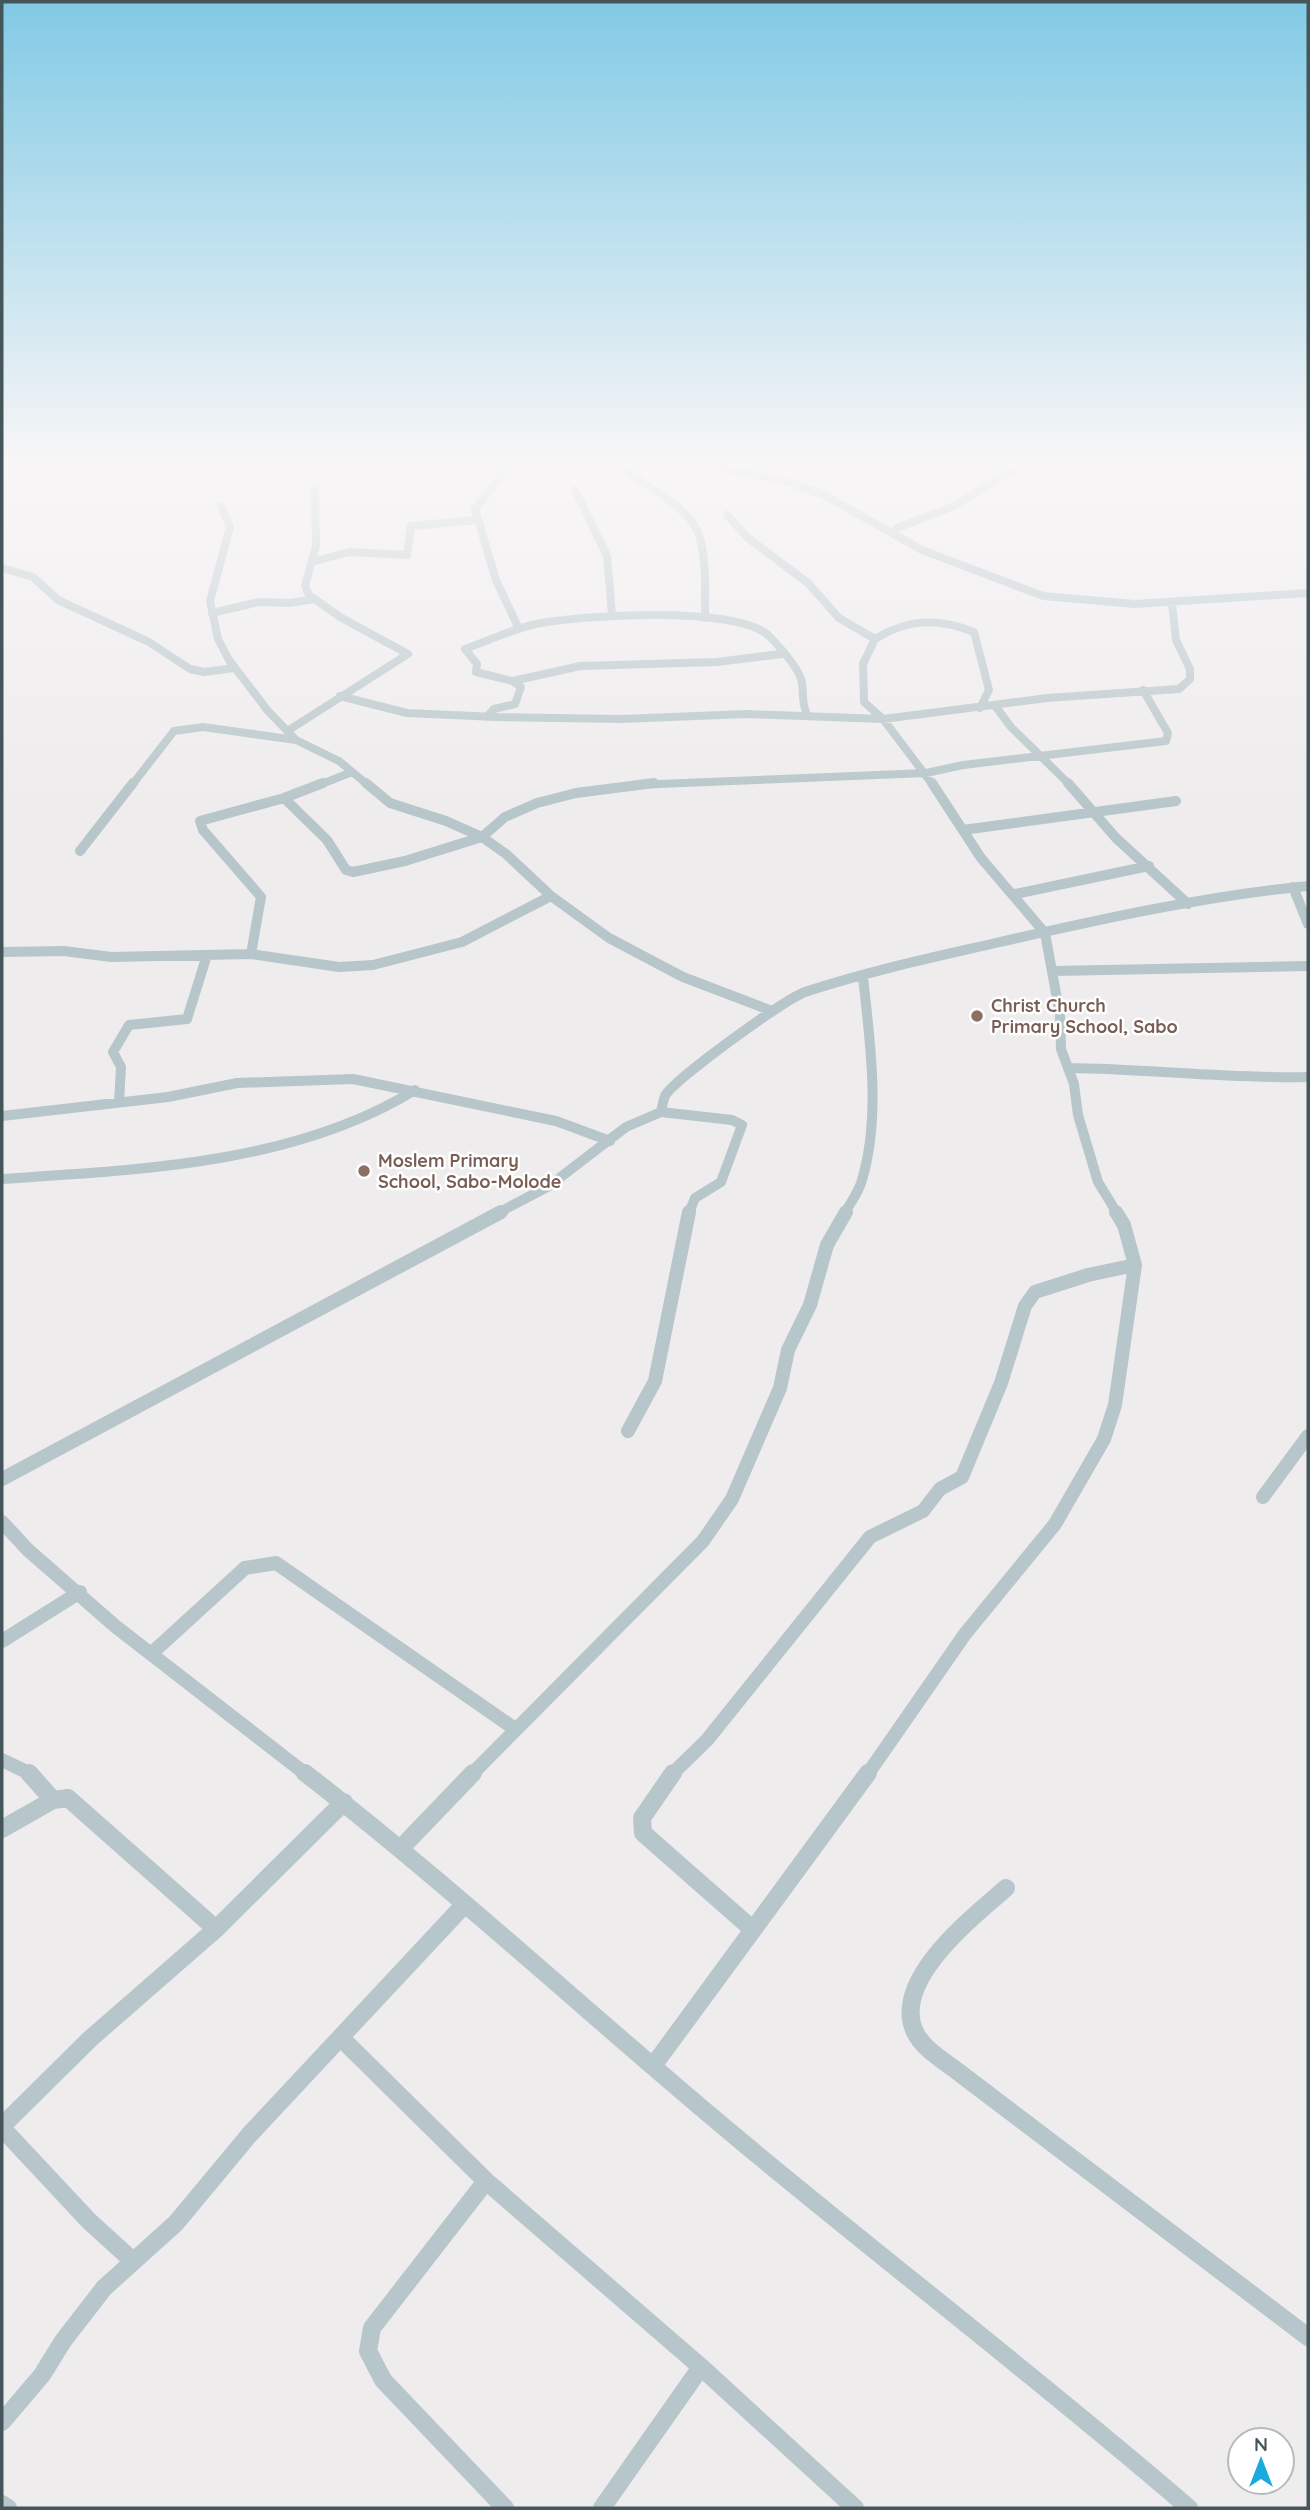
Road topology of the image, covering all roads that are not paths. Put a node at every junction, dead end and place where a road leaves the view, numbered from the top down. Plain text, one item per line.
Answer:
1 (21, 574) edge
2 (215, 574) edge
3 (308, 574) edge
4 (494, 574) edge
5 (609, 574) edge
6 (702, 574) edge
7 (796, 574) edge
8 (983, 574) edge
9 (1308, 593) edge
10 (315, 598) junction
11 (1172, 603) junction
12 (212, 613) junction
13 (612, 614) junction
14 (705, 618) junction
15 (519, 629) junction
16 (875, 639) junction
17 (781, 654) junction
18 (234, 668) junction
19 (513, 681) junction
20 (1143, 690) junction
21 (340, 696) junction
22 (996, 707) junction
23 (980, 708) junction
24 (807, 715) junction
25 (487, 717) junction
26 (883, 719) junction
27 (289, 730) junction
28 (296, 740) junction
29 (1041, 757) junction
30 (352, 772) junction
31 (926, 773) junction
32 (284, 798) junction
33 (1176, 801) dead end
34 (1093, 812) junction
35 (963, 830) junction
36 (482, 837) junction
37 (80, 851) dead end
38 (1149, 866) junction
39 (1308, 886) edge
40 (1293, 887) junction
41 (1014, 894) junction
42 (551, 896) junction
43 (1188, 904) junction
44 (1308, 924) edge
45 (1045, 933) junction
46 (2, 952) edge
47 (251, 954) junction
48 (207, 955) junction
49 (1308, 966) edge
50 (1053, 971) junction
51 (863, 977) junction
52 (772, 1011) junction
53 (1069, 1068) junction
54 (1308, 1077) edge
55 (415, 1090) junction
56 (119, 1102) junction
57 (661, 1112) junction
58 (2, 1116) edge
59 (610, 1141) junction
60 (2, 1179) edge
61 (1135, 1265) junction
62 (628, 1431) dead end
63 (1308, 1436) edge
64 (2, 1479) edge
65 (1263, 1497) dead end
66 (2, 1522) edge
67 (80, 1592) junction
68 (2, 1641) edge
69 (152, 1653) junction
70 (514, 1729) junction
71 (2, 1760) edge
72 (53, 1800) junction
73 (344, 1802) junction
74 (2, 1829) edge
75 (401, 1848) junction
76 (1006, 1888) dead end
77 (465, 1904) junction
78 (751, 1928) junction
79 (216, 1930) junction
80 (341, 2038) junction
81 (653, 2066) junction
82 (2, 2127) edge
83 (486, 2181) junction
84 (133, 2261) junction
85 (1308, 2337) edge
86 (701, 2367) junction
87 (2, 2422) edge
88 (2, 2504) edge
89 (8, 2508) edge
90 (505, 2508) edge
91 (602, 2508) edge
92 (855, 2508) edge
93 (1189, 2508) edge

1 - 18 street
2 - 12 street
3 - 10 street
4 - 15 street
5 - 13 street
6 - 14 street
7 - 16 street
8 - 11 street
9 - 11 street
10 - 12 street
10 - 21 street
11 - 20 street
12 - 18 street
13 - 14 street
13 - 15 street
14 - 17 street
15 - 19 street
16 - 23 street
16 - 26 street
17 - 19 street
17 - 24 street
18 - 27 street
19 - 25 street
20 - 22 street
20 - 29 street
21 - 25 street
21 - 27 street
22 - 23 street
22 - 29 street
23 - 26 street
24 - 25 street
24 - 26 street
26 - 31 street
27 - 28 street
28 - 30 street
28 - 37 street
29 - 31 street
29 - 34 street
30 - 32 street
30 - 36 street
31 - 35 street
31 - 36 street
32 - 36 street
32 - 47 street
33 - 34 street
34 - 35 street
34 - 38 street
35 - 41 street
36 - 42 street
38 - 41 street
38 - 43 street
39 - 40 street
40 - 43 street
40 - 44 street
41 - 45 street
42 - 47 street
42 - 52 street
43 - 45 street
45 - 50 street
45 - 51 street
46 - 48 street
47 - 48 street
48 - 56 street
49 - 50 street
50 - 53 street
51 - 52 street
51 - 70 street
52 - 57 street
53 - 54 street
53 - 61 street
55 - 56 street
55 - 59 street
55 - 60 street
56 - 58 street
57 - 59 street
57 - 62 street
59 - 64 street
61 - 78 street
61 - 78 street
63 - 65 street
66 - 67 street
67 - 68 street
67 - 69 street
69 - 70 street
69 - 73 street
70 - 75 street
71 - 72 street
72 - 74 street
72 - 79 street
73 - 75 street
73 - 79 street
75 - 77 street
76 - 85 street
77 - 80 street
77 - 81 street
78 - 81 street
79 - 82 street
80 - 83 street
80 - 84 street
81 - 93 street
82 - 84 street
83 - 86 street
83 - 90 street
84 - 87 street
86 - 91 street
86 - 92 street
88 - 89 street

